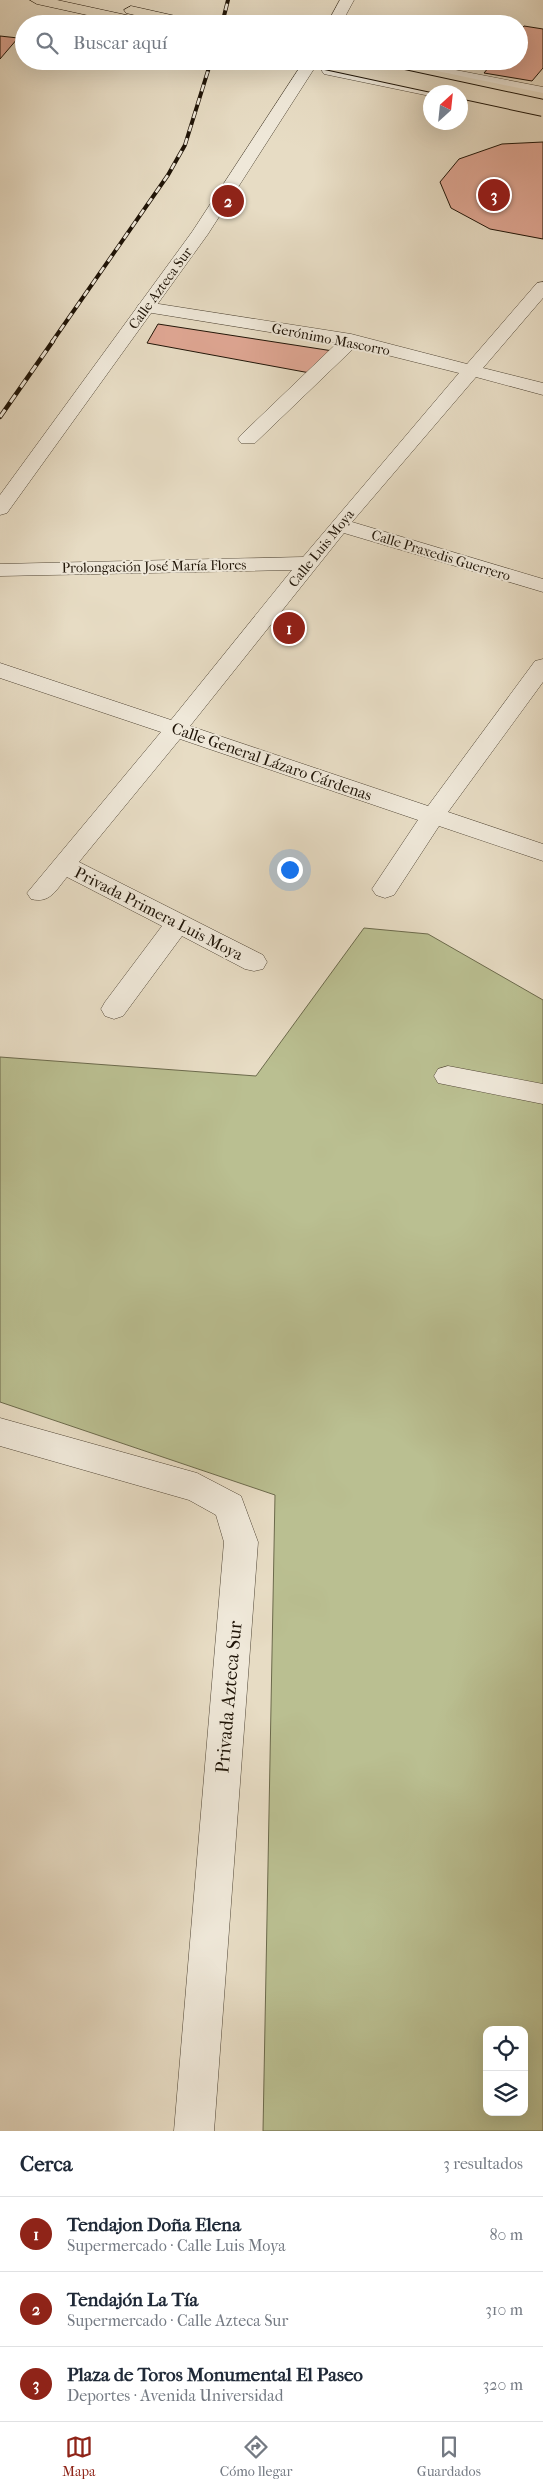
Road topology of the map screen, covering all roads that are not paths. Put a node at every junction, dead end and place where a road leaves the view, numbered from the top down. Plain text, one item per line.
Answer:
1 (36, 0) edge
2 (84, 0) edge
3 (347, 0) edge
4 (107, 15) edge
5 (152, 15) edge
6 (339, 15) edge
7 (307, 70) edge
8 (317, 70) edge
9 (352, 70) edge
10 (358, 70) edge
11 (410, 70) edge
12 (434, 70) edge
13 (303, 77) junction
14 (423, 89) edge
15 (543, 92) edge
16 (543, 98) edge
17 (468, 100) edge
18 (543, 108) edge
19 (543, 115) edge
20 (543, 287) edge
21 (146, 307) junction
22 (351, 340) junction
23 (470, 370) junction
24 (543, 389) edge
25 (248, 440) dead end
26 (0, 509) edge
27 (339, 525) junction
28 (308, 563) junction
29 (0, 570) edge
30 (543, 586) edge
31 (543, 666) edge
32 (0, 670) edge
33 (176, 729) junction
34 (433, 816) junction
35 (543, 853) edge
36 (64, 865) junction
37 (385, 889) dead end
38 (40, 893) dead end
39 (178, 923) junction
40 (254, 962) dead end
41 (114, 1009) dead end
42 (448, 1076) dead end
43 (543, 1094) edge
44 (0, 1432) edge
45 (194, 2131) edge

1 - 4 main road
2 - 5 main road
3 - 6 street
7 - 13 street, Calle Azteca Sur
8 - 13 street
9 - 14 street
10 - 18 main road, bridge
11 - 16 main road
12 - 15 street
13 - 21 street, Calle Azteca Sur
17 - 19 street
20 - 23 street, Calle Luis Moya
21 - 22 street, Gerónimo Mascorro
21 - 26 street, Calle Azteca Sur
22 - 23 street, Gerónimo Mascorro
22 - 25 street
23 - 24 street, Gerónimo Mascorro
23 - 27 street, Calle Luis Moya
27 - 28 street, Calle Luis Moya
27 - 30 street, Calle Praxedis Guerrero
28 - 29 street, Prolongación José María Flores
28 - 33 street, Calle Luis Moya
31 - 34 street
32 - 33 street, Calle General Lázaro Cárdenas
33 - 34 street, Calle General Lázaro Cárdenas
33 - 36 street, Privada Primera Luis Moya
34 - 35 street, Calle General Lázaro Cárdenas
34 - 37 street
36 - 38 street, Privada Primera Luis Moya
36 - 39 street, Privada Primera Luis Moya
39 - 40 street, Privada Primera Luis Moya
39 - 41 street
42 - 43 street
44 - 45 street, Privada Azteca Sur

